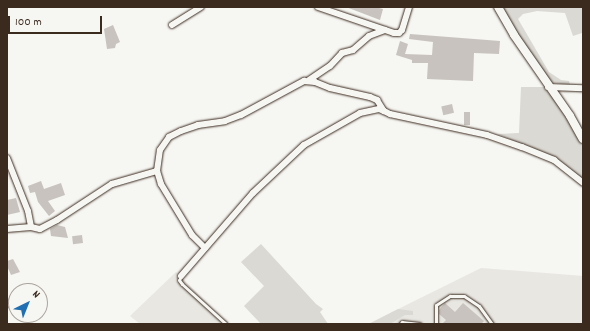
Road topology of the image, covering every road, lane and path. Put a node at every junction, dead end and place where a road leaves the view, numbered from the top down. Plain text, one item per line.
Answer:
1 (201, 7) edge
2 (318, 7) edge
3 (409, 7) edge
4 (498, 7) edge
5 (172, 25) dead end
6 (385, 30) junction
7 (309, 80) junction
8 (548, 86) junction
9 (583, 88) edge
10 (384, 111) junction
11 (583, 139) edge
12 (7, 158) edge
13 (157, 171) junction
14 (583, 183) edge
15 (31, 227) junction
16 (7, 229) edge
17 (205, 248) junction
18 (181, 276) joint
19 (491, 323) edge
20 (226, 324) edge
21 (400, 324) edge
22 (420, 324) edge
23 (436, 324) edge

1 - 5 street
2 - 6 street
3 - 6 street
4 - 8 street
6 - 7 street
7 - 10 street
7 - 13 street
8 - 9 street
8 - 11 street
10 - 14 street
10 - 17 street
12 - 15 street
13 - 15 street
13 - 17 street
15 - 16 street
17 - 18 street
18 - 20 lane
19 - 23 lane
21 - 22 lane

